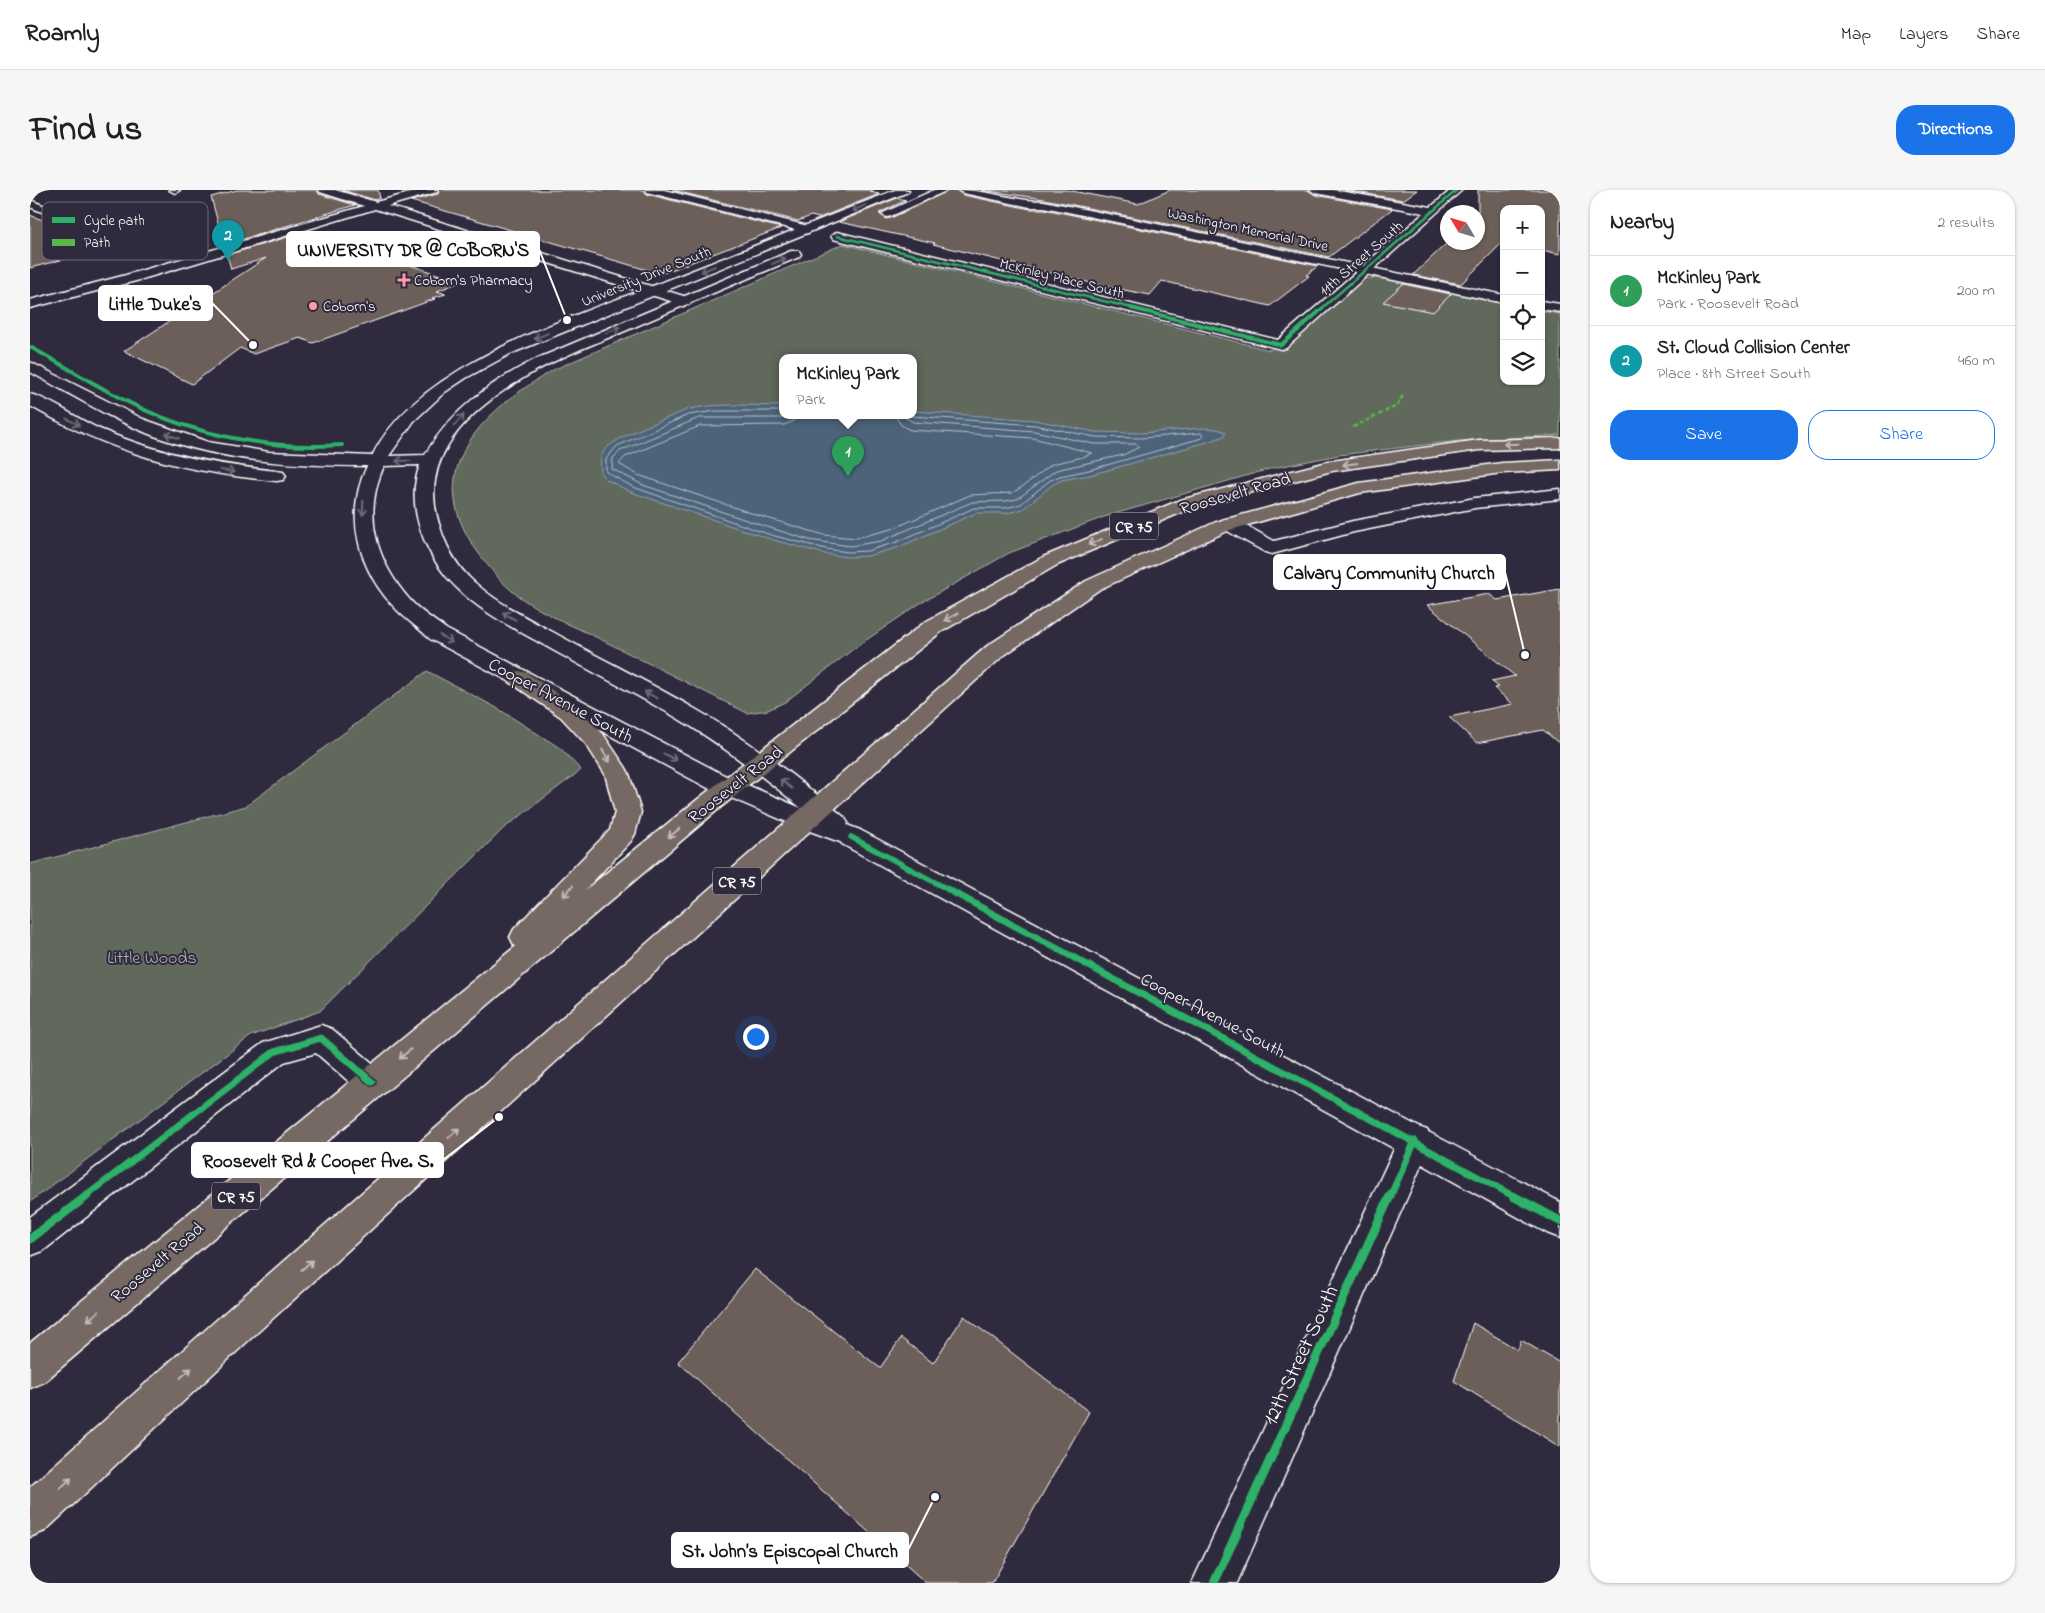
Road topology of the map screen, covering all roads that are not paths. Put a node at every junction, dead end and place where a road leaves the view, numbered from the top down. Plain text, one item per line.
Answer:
1 (324, 190) edge
2 (433, 190) edge
3 (651, 190) edge
4 (904, 190) edge
5 (942, 190) edge
6 (963, 190) edge
7 (987, 190) edge
8 (1315, 190) edge
9 (1458, 190) edge
10 (30, 203) edge
11 (1044, 204) junction
12 (375, 206) junction
13 (42, 208) edge
14 (1433, 211) junction
15 (872, 220) dead end
16 (808, 228) junction
17 (854, 228) dead end
18 (808, 248) dead end
19 (208, 255) edge
20 (192, 260) edge
21 (1366, 270) junction
22 (653, 291) junction
23 (1500, 298) edge
24 (685, 301) junction
25 (30, 304) edge
26 (1545, 306) edge
27 (1560, 308) edge
28 (1281, 345) joint
29 (30, 366) edge
30 (30, 399) edge
31 (411, 415) junction
32 (1560, 443) edge
33 (293, 459) junction
34 (1560, 466) edge
35 (414, 473) junction
36 (365, 474) junction
37 (297, 478) dead end
38 (1560, 494) edge
39 (1229, 524) junction
40 (519, 678) junction
41 (760, 764) junction
42 (730, 787) junction
43 (812, 814) junction
44 (442, 1023) junction
45 (372, 1082) junction
46 (1415, 1141) junction
47 (1560, 1220) edge
48 (30, 1239) edge
49 (30, 1368) edge
50 (30, 1516) edge
51 (1214, 1583) edge

1 - 12 street
2 - 12 street
3 - 16 street
4 -> 16 street, University Drive South
5 - 15 street
6 - 11 street, Washington Memorial Drive
7 - 11 street, Washington Memorial Drive
8 - 14 street
9 - 14 street, 11th Street South
10 - 13 street
11 - 21 street, Washington Memorial Drive
12 - 19 street
12 - 22 street
14 - 21 street, 11th Street South
16 -> 22 street, University Drive South
17 - 28 street, McKinley Place South
24 -> 18 street
20 - 25 street
21 - 23 street, Washington Memorial Drive
21 - 28 street, 11th Street South
22 - 24 street
22 -> 31 street, University Drive South
35 -> 24 street
26 - 27 street
33 -> 29 street
30 -> 37 street
31 - 33 street
31 - 36 street, University Drive South
32 -> 41 main road, Roosevelt Road / CR 75
33 - 36 street
34 - 39 main road, Roosevelt Road / CR 75
35 -> 36 street
35 - 36 street
41 -> 35 street, Cooper Avenue South
36 -> 40 street, Cooper Avenue South
38 - 39 street, Roosevelt Road
39 - 43 main road, Roosevelt Road / CR 75
40 -> 42 street, Cooper Avenue South
40 -> 44 main road
41 - 42 main road, Roosevelt Road / CR 75
43 -> 41 street, Cooper Avenue South
42 - 43 street, Cooper Avenue South
42 -> 44 main road, Roosevelt Road / CR 75
43 - 46 street, Cooper Avenue South
50 -> 43 main road, Roosevelt Road / CR 75
44 -> 45 main road, Roosevelt Road / CR 75
45 - 48 street
45 -> 49 main road, Roosevelt Road / CR 75
46 - 47 street, Cooper Avenue South
46 - 51 street, 12th Street South

